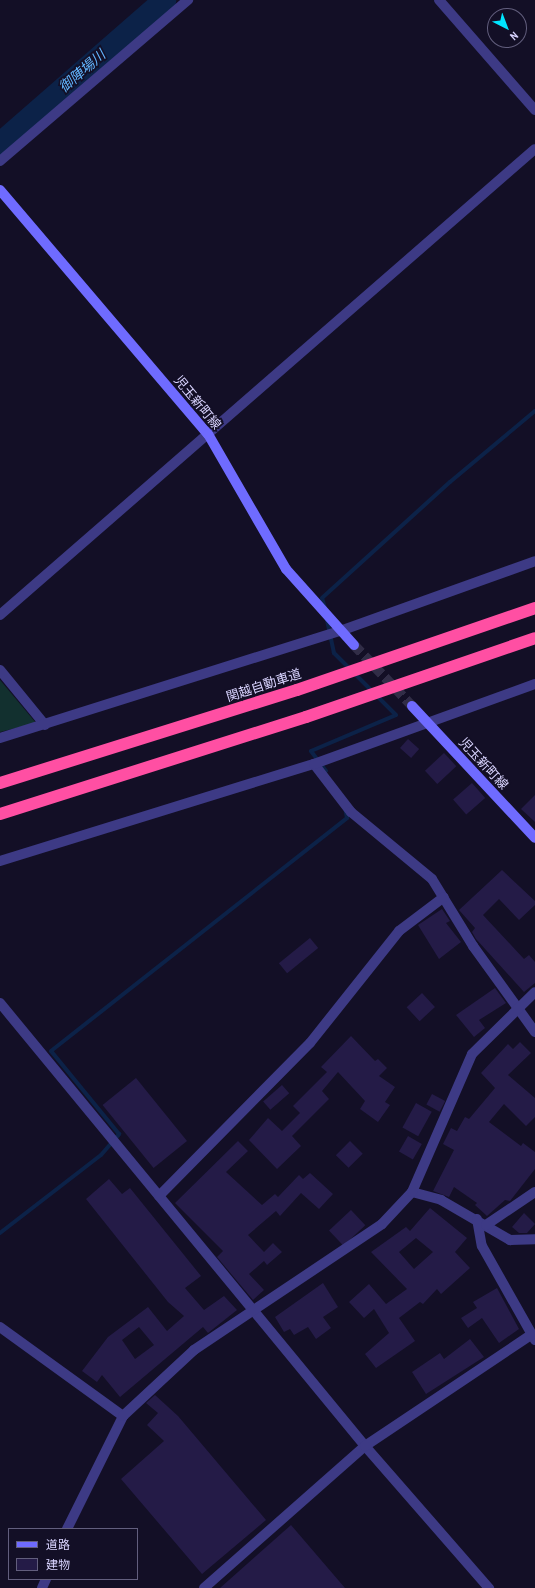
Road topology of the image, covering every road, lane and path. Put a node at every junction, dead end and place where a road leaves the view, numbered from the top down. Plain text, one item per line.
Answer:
1 (188, 0) edge
2 (440, 0) edge
3 (535, 110) edge
4 (535, 149) edge
5 (0, 161) edge
6 (0, 190) edge
7 (208, 434) junction
8 (535, 560) edge
9 (535, 608) edge
10 (0, 616) edge
11 (340, 631) junction
12 (535, 638) edge
13 (354, 645) tunnel mouth
14 (0, 670) edge
15 (535, 684) edge
16 (412, 706) tunnel mouth
17 (427, 722) junction
18 (44, 725) junction
19 (0, 738) edge
20 (314, 764) junction
21 (0, 783) edge
22 (0, 814) edge
23 (535, 838) edge
24 (0, 861) edge
25 (444, 897) junction
26 (535, 992) edge
27 (0, 1003) edge
28 (518, 1007) junction
29 (535, 1032) edge
30 (412, 1192) junction
31 (535, 1192) edge
32 (160, 1196) junction
33 (477, 1219) junction
34 (486, 1225) junction
35 (535, 1239) edge
36 (253, 1311) junction
37 (0, 1327) edge
38 (533, 1337) edge
39 (123, 1416) junction
40 (366, 1446) junction
41 (67, 1528) edge
42 (204, 1588) edge
43 (489, 1588) edge

1 - 5 street
2 - 3 street
4 - 7 street
6 - 7 main road, 児玉新町線
7 - 10 street
7 - 11 main road, 児玉新町線
8 - 11 street
9 - 21 highway, 関越自動車道
11 - 13 main road, 児玉新町線
11 - 18 street
12 - 22 highway
14 - 18 street
15 - 17 street
16 - 17 main road, 児玉新町線
17 - 20 street
17 - 23 main road, 児玉新町線
18 - 19 street
20 - 24 street
20 - 25 street
25 - 28 street
25 - 32 street
26 - 28 street
27 - 32 street
28 - 29 street
28 - 30 street
30 - 33 street
30 - 36 street
31 - 34 street
32 - 36 street
33 - 34 street
33 - 38 street
34 - 35 street
36 - 39 street
36 - 40 street
37 - 39 street
38 - 40 street
39 - 41 street
40 - 42 street
40 - 43 street

